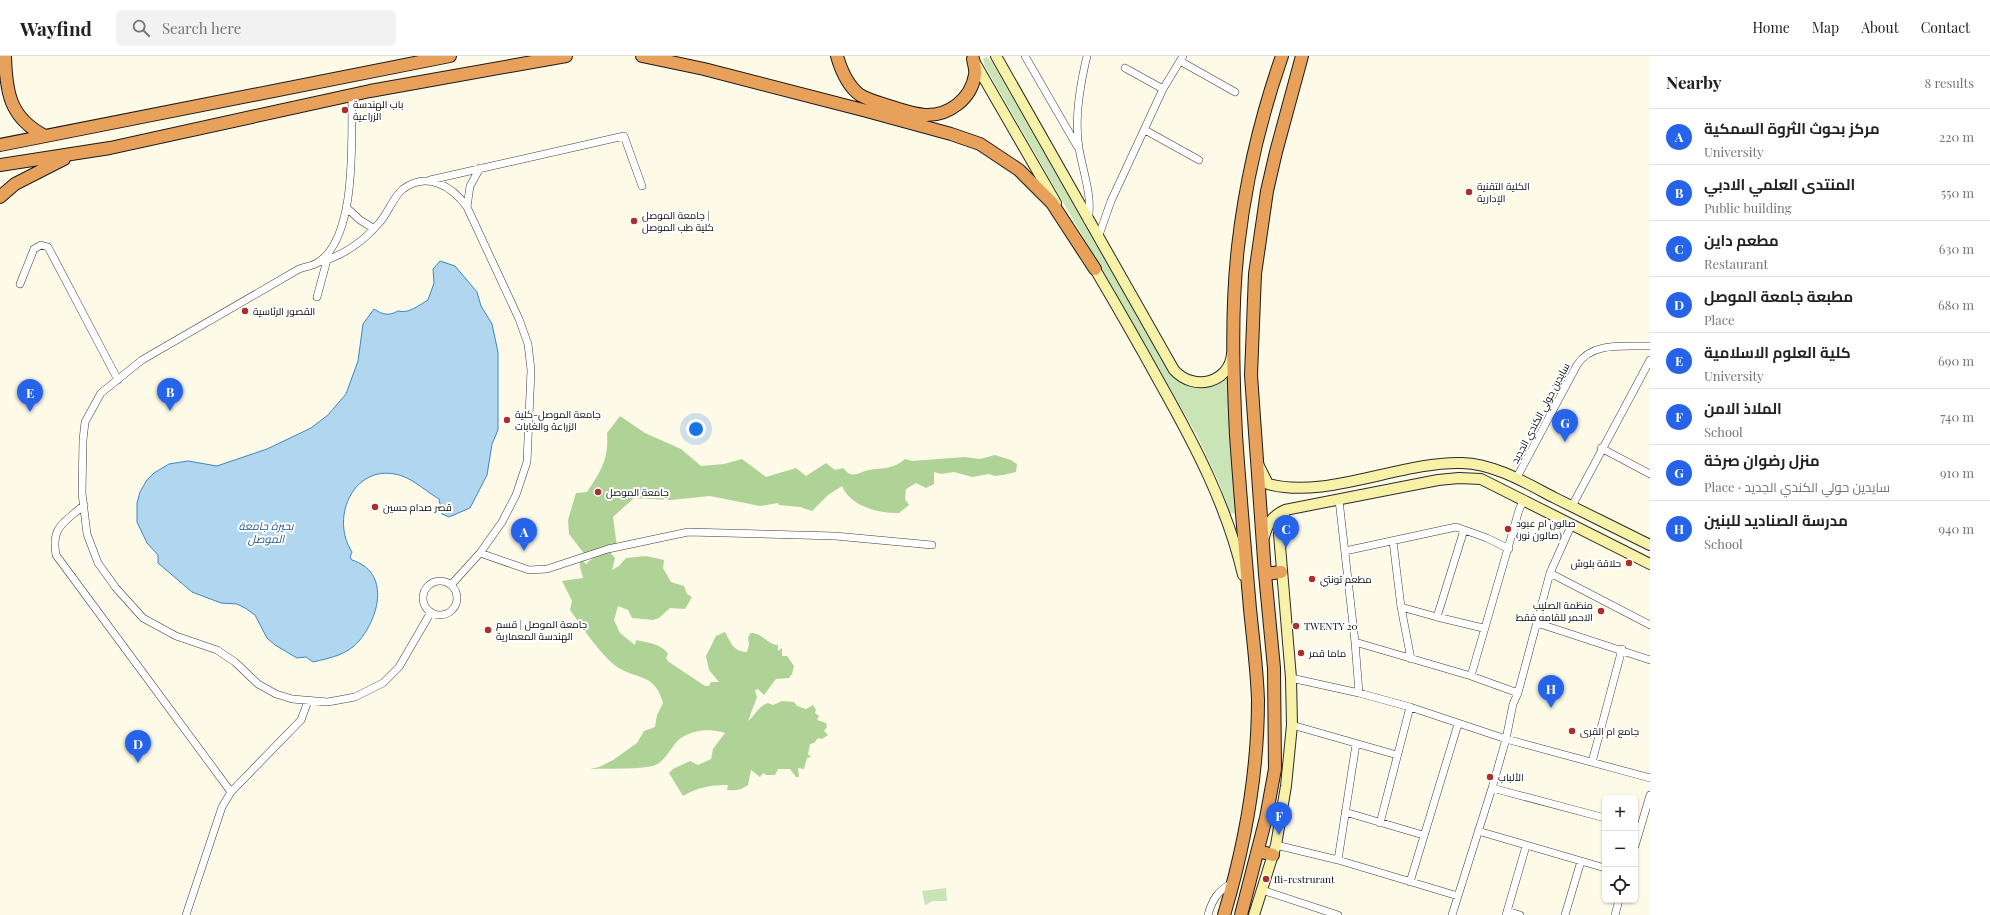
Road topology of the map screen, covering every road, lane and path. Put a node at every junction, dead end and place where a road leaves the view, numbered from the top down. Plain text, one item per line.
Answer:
1 (5, 56) edge
2 (450, 56) edge
3 (566, 56) edge
4 (642, 56) edge
5 (837, 56) edge
6 (996, 56) edge
7 (1025, 56) edge
8 (1087, 56) edge
9 (1282, 56) edge
10 (1302, 56) edge
11 (974, 57) edge
12 (1181, 58) edge
13 (1125, 68) dead end
14 (1163, 89) junction
15 (1235, 92) dead end
16 (352, 95) junction
17 (1145, 130) junction
18 (45, 136) junction
19 (0, 145) edge
20 (1079, 148) junction
21 (75, 154) junction
22 (1199, 160) dead end
23 (0, 165) edge
24 (480, 168) junction
25 (430, 180) junction
26 (642, 186) dead end
27 (0, 197) edge
28 (467, 207) junction
29 (347, 208) junction
30 (1088, 221) junction
31 (1241, 223) junction
32 (1262, 224) junction
33 (373, 228) junction
34 (1098, 238) junction
35 (327, 260) junction
36 (317, 263) junction
37 (1095, 269) junction
38 (20, 284) dead end
39 (317, 297) dead end
40 (1234, 336) junction
41 (1650, 346) edge
42 (1650, 360) edge
43 (118, 380) junction
44 (1602, 448) junction
45 (1257, 462) junction
46 (1461, 463) junction
47 (1650, 474) edge
48 (1460, 478) junction
49 (1516, 478) junction
50 (1524, 499) junction
51 (1339, 500) junction
52 (84, 505) junction
53 (1572, 506) junction
54 (1285, 510) junction
55 (1571, 526) junction
56 (1464, 530) junction
57 (1393, 541) junction
58 (1262, 543) junction
59 (932, 544) dead end
60 (1650, 545) edge
61 (1509, 548) junction
62 (1345, 550) junction
63 (480, 553) junction
64 (1650, 564) edge
65 (1281, 572) junction
66 (1550, 573) junction
67 (1265, 574) junction
68 (451, 585) junction
69 (1401, 607) junction
70 (1250, 609) junction
71 (431, 612) junction
72 (1437, 618) junction
73 (1538, 623) junction
74 (1650, 625) edge
75 (1483, 628) junction
76 (1355, 642) junction
77 (1622, 649) junction
78 (1411, 659) junction
79 (1650, 660) edge
80 (1471, 676) junction
81 (1291, 678) junction
82 (1359, 693) junction
83 (1518, 693) junction
84 (308, 701) junction
85 (1276, 701) junction
86 (1258, 702) junction
87 (1410, 707) junction
88 (1458, 724) junction
89 (1292, 725) junction
90 (1506, 738) junction
91 (1356, 744) junction
92 (1396, 756) junction
93 (1592, 762) junction
94 (1650, 778) edge
95 (1492, 788) junction
96 (231, 792) junction
97 (1650, 795) edge
98 (1345, 812) junction
99 (1602, 817) edge
100 (1380, 822) junction
101 (1638, 827) edge
102 (1478, 831) junction
103 (1423, 835) junction
104 (1526, 846) junction
105 (1274, 850) junction
106 (1258, 851) junction
107 (1338, 860) junction
108 (1581, 861) junction
109 (1602, 867) edge
110 (1410, 882) junction
111 (1233, 883) junction
112 (1262, 890) junction
113 (1458, 896) junction
114 (1618, 903) edge
115 (1507, 913) edge
116 (186, 915) edge
117 (1208, 915) edge
118 (1224, 915) edge
119 (1241, 915) edge
120 (1254, 915) edge
121 (1338, 915) edge
122 (1452, 915) edge
123 (1520, 915) edge
124 (1565, 915) edge
125 (1615, 915) edge

1 - 18 highway
2 - 18 highway
3 - 16 highway
4 - 37 highway
5 - 11 highway
6 - 30 main road
7 - 20 street
8 - 20 street
9 - 31 highway
10 - 32 highway
11 - 37 main road
12 - 14 street
12 - 15 street
13 - 14 street
14 - 17 street
16 - 21 highway
16 - 29 street
17 - 22 street
17 - 34 street
18 - 19 highway
20 - 30 street
21 - 23 highway
21 - 27 highway
24 - 25 street
24 - 26 street
24 - 28 street
25 - 28 street
25 - 33 street
28 - 63 street
29 - 33 street
29 - 36 street
30 - 34 main road
31 - 32 highway
31 - 40 highway
32 - 45 highway
33 - 35 street
34 - 40 main road
35 - 36 street
35 - 39 street
36 - 43 street
37 - 70 main road
38 - 43 street
40 - 70 highway
41 - 49 street, سايدين حولي الكندي الجديد
42 - 44 street
43 - 52 street
44 - 47 street
44 - 53 street
45 - 46 main road
45 - 58 highway
46 - 48 main road
46 - 49 main road
48 - 50 main road
48 - 51 main road
49 - 53 main road
50 - 55 main road
50 - 61 street
51 - 54 main road
51 - 62 street
52 - 84 street
52 - 96 street
53 - 60 main road
54 - 58 main road
54 - 65 main road
55 - 64 main road
55 - 66 street
56 - 57 street
56 - 61 street
56 - 72 street
57 - 62 street
57 - 69 street
58 - 67 highway
59 - 63 street
61 - 75 street
62 - 76 street
63 - 68 street
65 - 67 highway
65 - 81 main road
66 - 73 street
66 - 74 street
67 - 85 highway
68 - 71 street
68 - 71 street
69 - 72 street
69 - 78 street
70 - 86 highway
71 - 84 street
72 - 75 street
73 - 77 street
73 - 83 street
75 - 80 street
76 - 78 street
76 - 82 street
77 - 79 street
77 - 93 street
78 - 80 street
80 - 83 street
81 - 82 street
81 - 89 main road
82 - 87 street
83 - 90 street
84 - 96 street
85 - 86 highway
85 - 106 highway
86 - 111 highway
87 - 88 street
87 - 92 street
88 - 90 street
88 - 103 street
89 - 91 street
89 - 105 main road
90 - 93 street
90 - 95 street
91 - 92 street
91 - 98 street
92 - 100 street
93 - 94 street
95 - 99 street
95 - 102 street
96 - 116 street
97 - 101 street
98 - 100 street
98 - 107 street
100 - 103 street
102 - 104 street
102 - 113 street
103 - 110 street
104 - 108 street
104 - 115 street
105 - 106 highway
105 - 107 street
105 - 112 main road
106 - 119 highway
107 - 110 street
108 - 109 street
108 - 124 street
110 - 113 street
111 - 117 street
111 - 118 highway
112 - 120 main road
112 - 121 street
113 - 122 street
114 - 125 street
115 - 123 street

